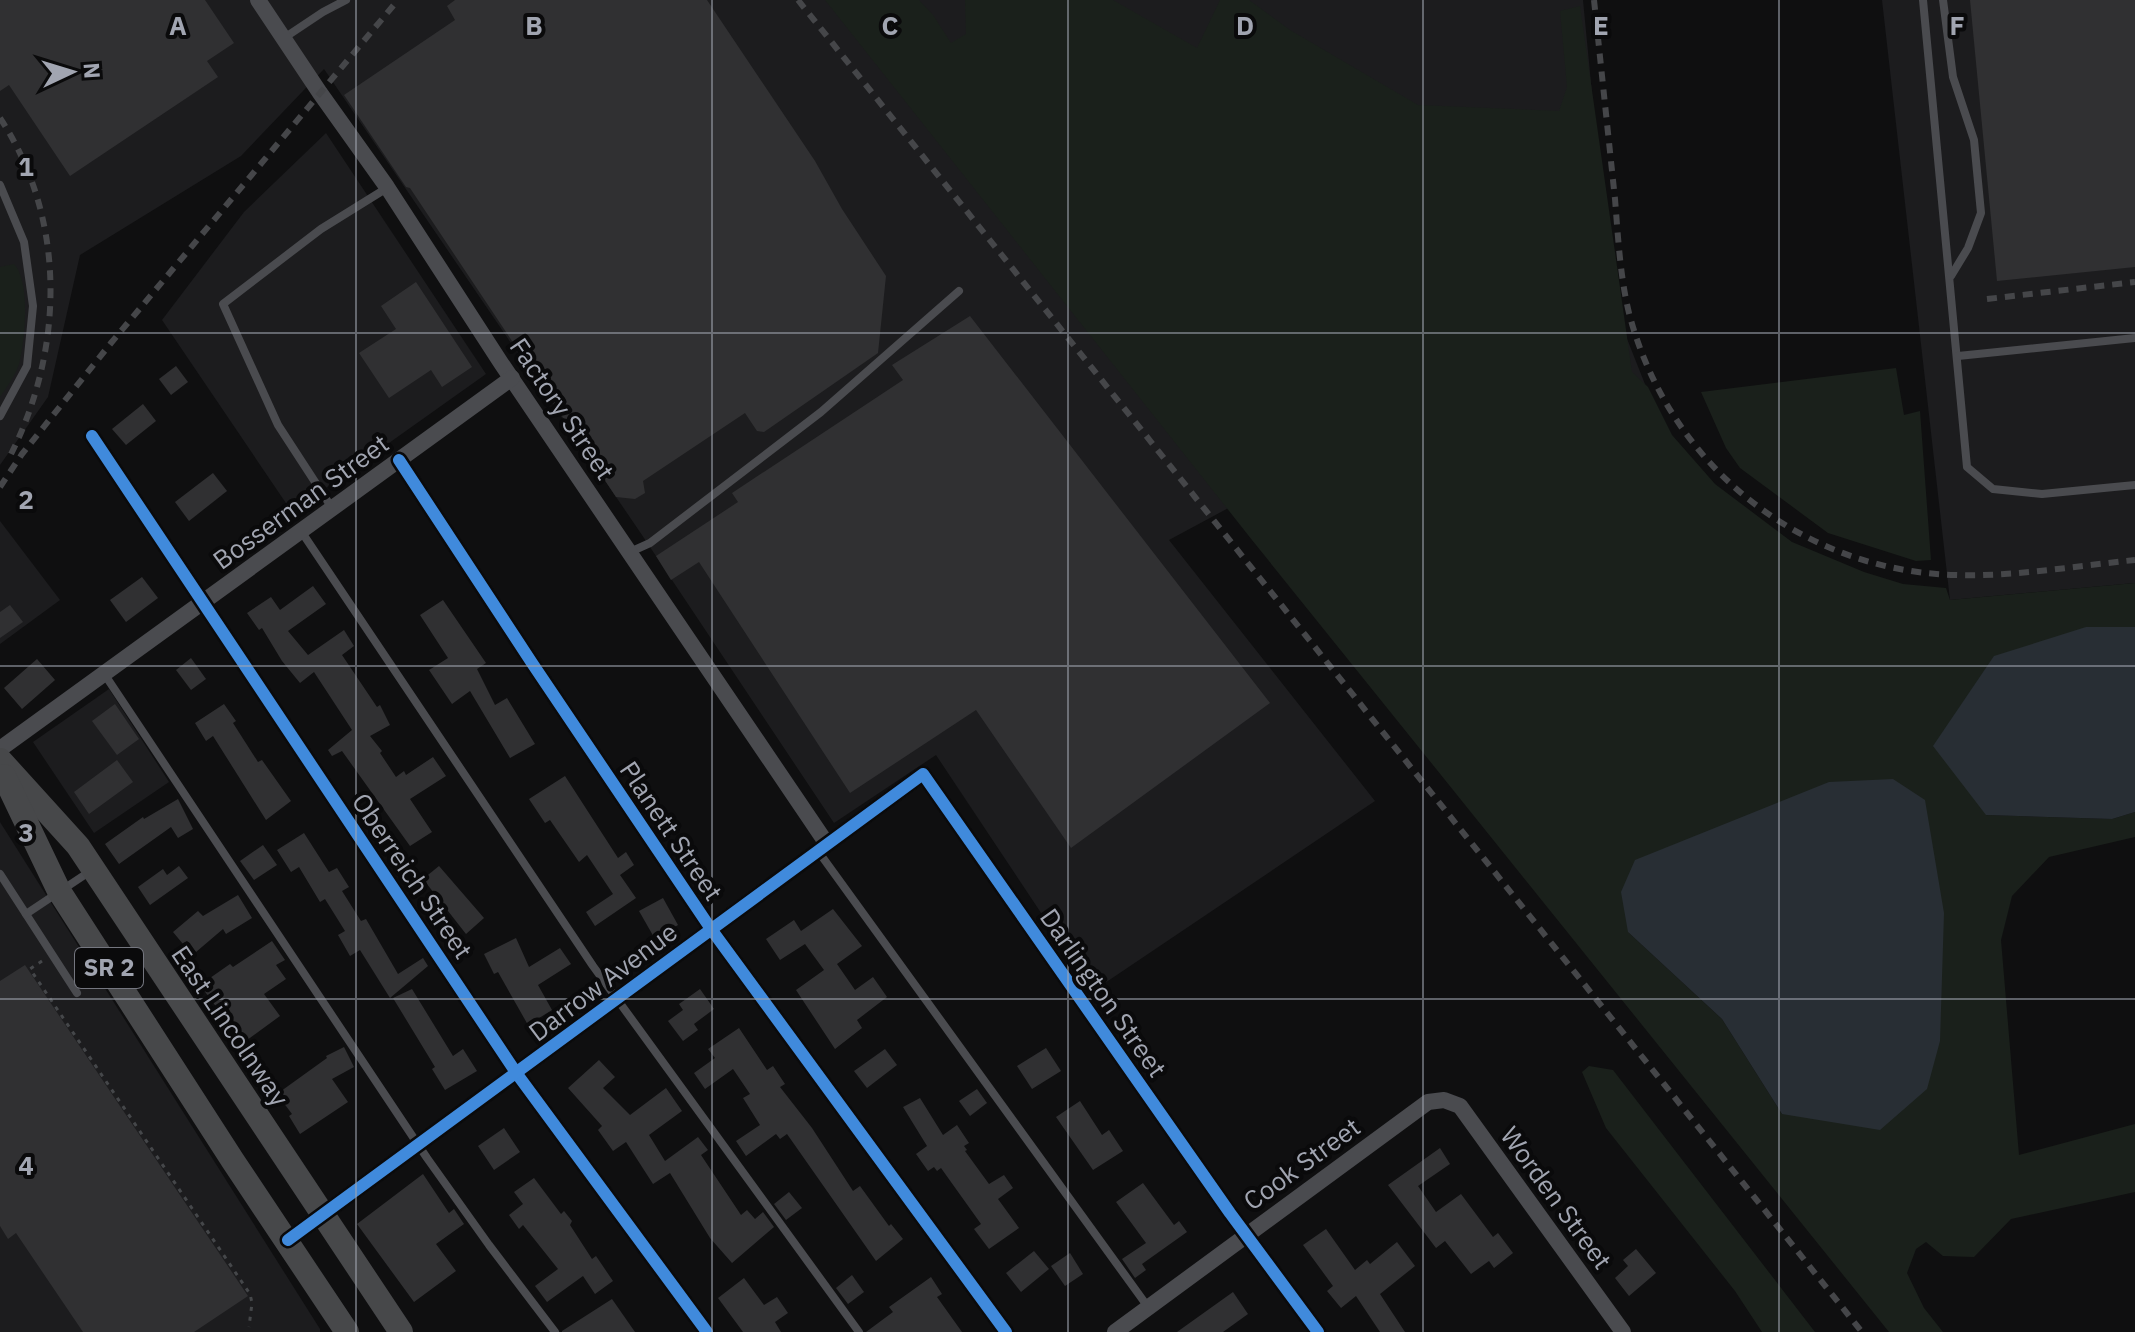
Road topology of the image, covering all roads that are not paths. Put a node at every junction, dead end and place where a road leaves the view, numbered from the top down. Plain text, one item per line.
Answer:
1 (258, 0) edge
2 (346, 0) edge
3 (1923, 0) edge
4 (1943, 0) edge
5 (284, 38) junction
6 (0, 185) edge
7 (387, 187) junction
8 (1950, 277) junction
9 (959, 291) dead end
10 (2135, 338) edge
11 (1958, 356) junction
12 (512, 378) junction
13 (0, 416) edge
14 (92, 436) dead end
15 (399, 460) junction
16 (2135, 485) edge
17 (332, 508) junction
18 (301, 531) junction
19 (629, 552) junction
20 (203, 603) junction
21 (105, 675) junction
22 (0, 749) edge
23 (0, 760) edge
24 (0, 766) edge
25 (822, 848) junction
26 (92, 870) junction
27 (0, 874) edge
28 (59, 891) junction
29 (26, 914) junction
30 (711, 929) junction
31 (77, 993) dead end
32 (618, 998) junction
33 (517, 1074) junction
34 (1444, 1100) joint
35 (419, 1146) junction
36 (323, 1216) junction
37 (1246, 1234) junction
38 (288, 1240) junction
39 (1149, 1308) junction
40 (347, 1332) edge
41 (401, 1332) edge
42 (555, 1332) edge
43 (707, 1332) edge
44 (859, 1332) edge
45 (1006, 1332) edge
46 (1115, 1332) edge
47 (1318, 1332) edge
48 (1623, 1332) edge

1 - 5 street, Factory Street
2 - 5 lane
3 - 8 lane
4 - 8 lane
5 - 7 street, Factory Street
6 - 13 lane
7 - 12 street, Factory Street
7 - 17 lane
8 - 11 lane
9 - 19 lane
10 - 11 lane
11 - 16 lane
12 - 15 street, Bosserman Street
12 - 19 street, Factory Street
14 - 20 street, Oberreich Street
15 - 17 street, Bosserman Street
15 - 30 street, Planett Street
17 - 18 street, Bosserman Street
18 - 20 street, Bosserman Street
18 - 32 lane
19 - 25 street, Factory Street
20 - 21 street, Bosserman Street
20 - 33 street, Oberreich Street
21 - 22 street, Bosserman Street
21 - 35 lane
23 - 26 main road, East Lincolnway / SR 2
24 - 28 main road, SR 2
25 - 30 street, Darrow Avenue
25 - 37 street, Darlington Street
25 - 39 lane
26 - 28 lane
26 - 36 main road, East Lincolnway / SR 2
27 - 29 lane
28 - 29 lane
28 - 38 main road, SR 2
29 - 31 lane
30 - 32 street, Darrow Avenue
30 - 45 street, Planett Street
32 - 33 street, Darrow Avenue
32 - 44 lane
33 - 35 street, Darrow Avenue
33 - 43 street, Oberreich Street
34 - 37 street, Cook Street
34 - 48 street, Worden Street
35 - 36 street, Darrow Avenue
35 - 42 lane
36 - 38 street, Darrow Avenue
36 - 41 main road, East Lincolnway / SR 2
37 - 39 street, Cook Street
37 - 47 street, Darlington Street
38 - 40 main road, SR 2
39 - 46 street, Cook Street

